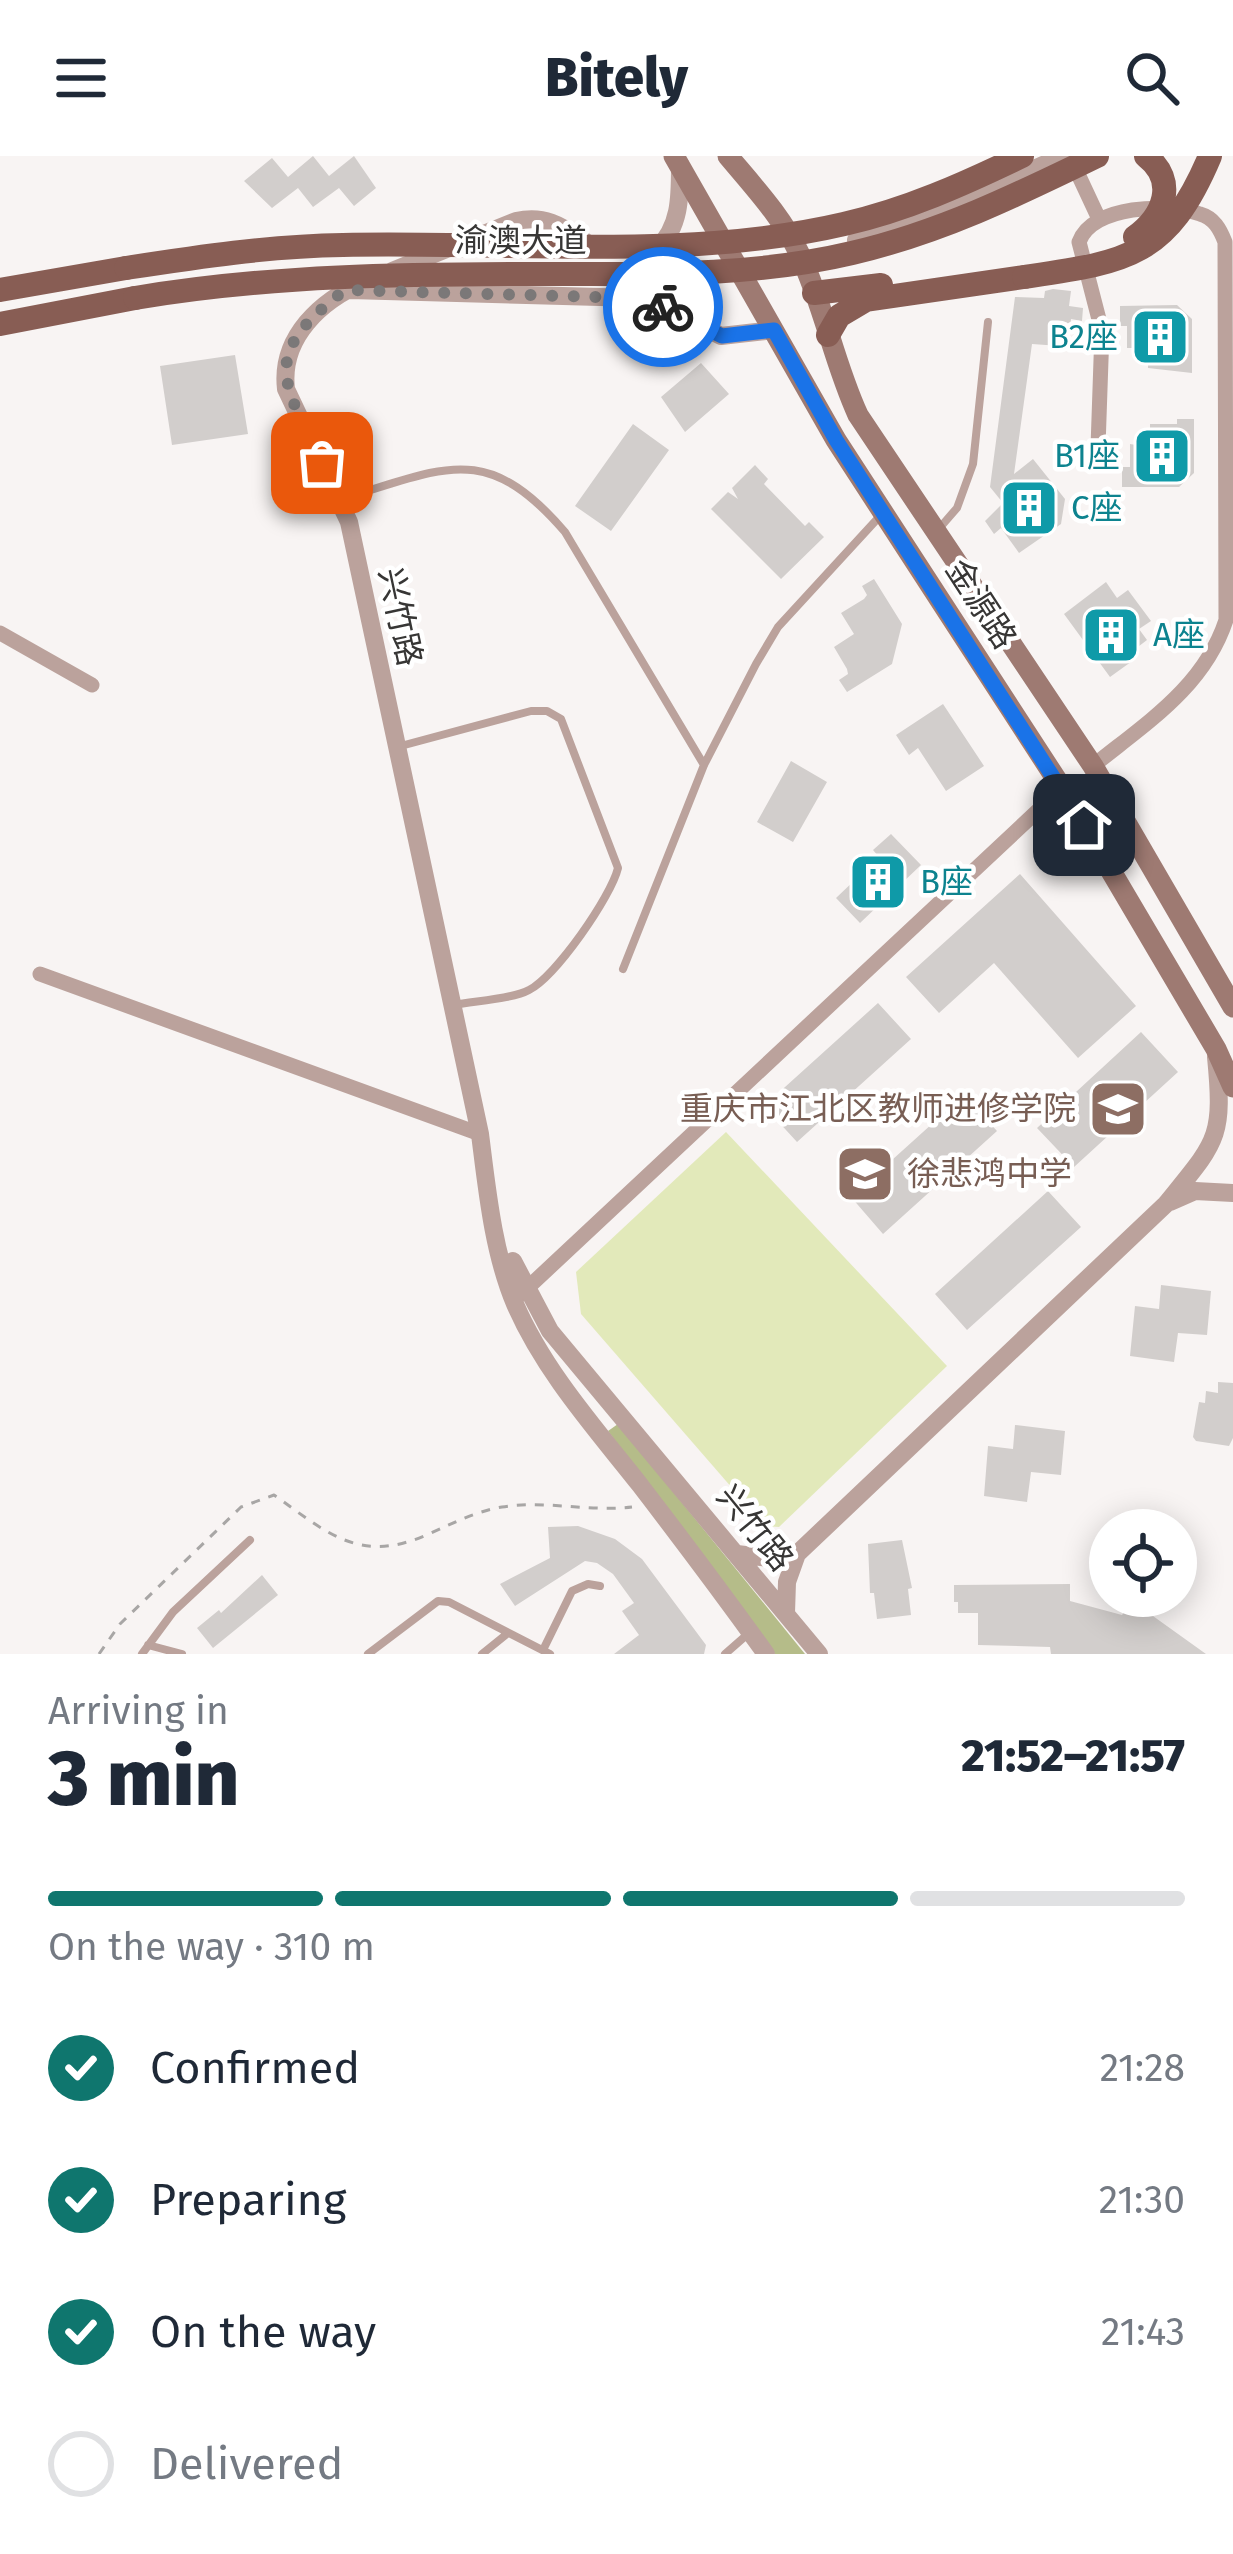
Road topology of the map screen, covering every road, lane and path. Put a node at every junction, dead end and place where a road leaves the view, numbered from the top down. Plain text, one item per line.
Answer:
1 (728, 156) edge
2 (1022, 156) edge
3 (1066, 156) edge
4 (1097, 156) edge
5 (1146, 156) edge
6 (1210, 156) edge
7 (677, 159) edge
8 (1099, 219) junction
9 (800, 254) junction
10 (1022, 272) junction
11 (0, 290) edge
12 (345, 290) junction
13 (814, 293) junction
14 (988, 322) dead end
15 (0, 324) edge
16 (774, 330) junction
17 (828, 335) junction
18 (873, 437) junction
19 (836, 440) junction
20 (1099, 447) dead end
21 (340, 500) junction
22 (882, 513) junction
23 (936, 532) junction
24 (1231, 593) edge
25 (0, 633) edge
26 (92, 685) dead end
27 (398, 747) junction
28 (704, 765) junction
29 (1093, 766) junction
30 (1062, 788) junction
31 (623, 969) dead end
32 (40, 974) dead end
33 (453, 1005) junction
34 (1233, 1006) edge
35 (1216, 1048) junction
36 (1233, 1087) edge
37 (480, 1134) junction
38 (1233, 1193) edge
39 (1166, 1204) junction
40 (519, 1296) junction
41 (654, 1504) junction
42 (250, 1540) dead end
43 (737, 1554) junction
44 (797, 1554) junction
45 (600, 1586) dead end
46 (786, 1613) junction
47 (750, 1632) junction
48 (508, 1633) junction
49 (145, 1649) edge
50 (547, 1652) edge
51 (99, 1654) edge
52 (182, 1654) edge
53 (368, 1654) edge
54 (482, 1654) edge
55 (725, 1654) edge
56 (766, 1654) edge
57 (819, 1654) edge

1 - 9 main road, 金源路
2 - 11 main road, 渝澳大道, bridge
3 - 8 street
3 - 9 street
4 - 15 main road, 渝澳大道, bridge
5 - 10 main road, bridge
6 - 10 main road, bridge
7 - 12 street, 兴竹路
7 - 16 main road, 金源路
8 - 20 street
8 - 24 street
9 - 13 main road, 金源路
10 - 13 main road
10 - 17 main road
12 - 16 street
12 - 21 street, 兴竹路
13 - 17 main road, 金源路
14 - 23 lane
16 - 19 main road, 金源路
17 - 18 main road, 金源路
18 - 19 main road
18 - 23 main road, 金源路
19 - 22 main road, 金源路
21 - 27 street, 兴竹路
21 - 28 lane
22 - 28 lane
22 - 30 main road, 金源路
23 - 29 main road, 金源路
24 - 29 street
25 - 26 street
27 - 33 street, 兴竹路
27 - 33 lane
28 - 31 lane
29 - 34 main road, 金源路
30 - 35 main road, 金源路
30 - 40 street
32 - 37 street
33 - 37 street, 兴竹路
35 - 36 main road, 金源路
35 - 39 street
37 - 40 street, 兴竹路
38 - 39 street
39 - 44 street
40 - 41 street, 兴竹路
40 - 43 street, 兴竹路
41 - 47 street, 兴竹路
41 - 51 path
42 - 49 lane
43 - 44 street
43 - 46 street, 兴竹路
44 - 46 street
45 - 50 lane
46 - 57 street, 兴竹路
47 - 55 lane
47 - 56 street, 兴竹路
48 - 50 lane
48 - 53 lane
48 - 54 lane
49 - 52 lane

